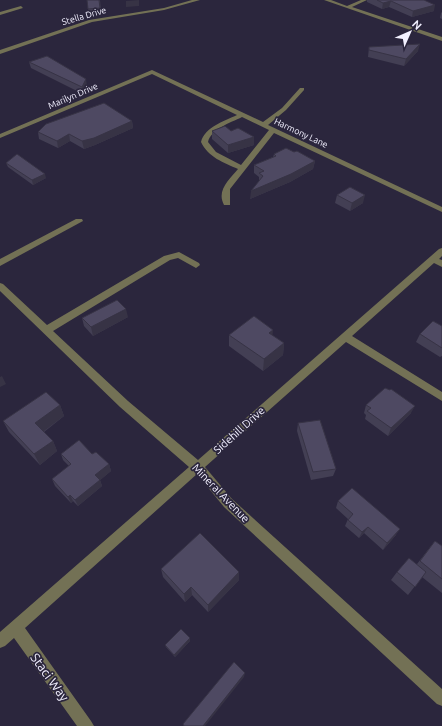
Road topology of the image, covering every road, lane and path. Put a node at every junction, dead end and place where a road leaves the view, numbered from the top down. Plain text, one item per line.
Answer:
1 (198, 0) edge
2 (326, 0) edge
3 (365, 0) edge
4 (21, 7) dead end
5 (348, 7) junction
6 (0, 14) edge
7 (442, 39) edge
8 (0, 52) edge
9 (152, 72) joint
10 (302, 89) dead end
11 (241, 115) junction
12 (263, 125) junction
13 (273, 130) junction
14 (0, 136) edge
15 (243, 168) junction
16 (227, 203) dead end
17 (442, 210) edge
18 (79, 221) dead end
19 (442, 251) edge
20 (438, 261) edge
21 (0, 263) edge
22 (196, 265) dead end
23 (0, 286) edge
24 (47, 330) junction
25 (344, 336) junction
26 (442, 397) edge
27 (198, 467) junction
28 (15, 627) junction
29 (0, 640) edge
30 (442, 699) edge
31 (86, 726) edge

1 - 8 street, Stella Drive
2 - 5 street
3 - 5 street
4 - 6 street
5 - 7 street
9 - 11 street, Harmony Lane
9 - 14 street, Marilyn Drive
10 - 12 street
11 - 12 street, Harmony Lane
11 - 15 street
12 - 13 street, Harmony Lane
13 - 15 street
13 - 17 street, Harmony Lane
15 - 16 street
18 - 21 street
19 - 20 street, Sidehill Drive
20 - 25 street, Sidehill Drive
22 - 24 street
23 - 24 street, Mineral Avenue
24 - 27 street, Mineral Avenue
25 - 26 street
25 - 27 street, Sidehill Drive
27 - 28 street, Sidehill Drive
27 - 30 street, Mineral Avenue
28 - 29 street, Sidehill Drive
28 - 31 street, Staci Way

